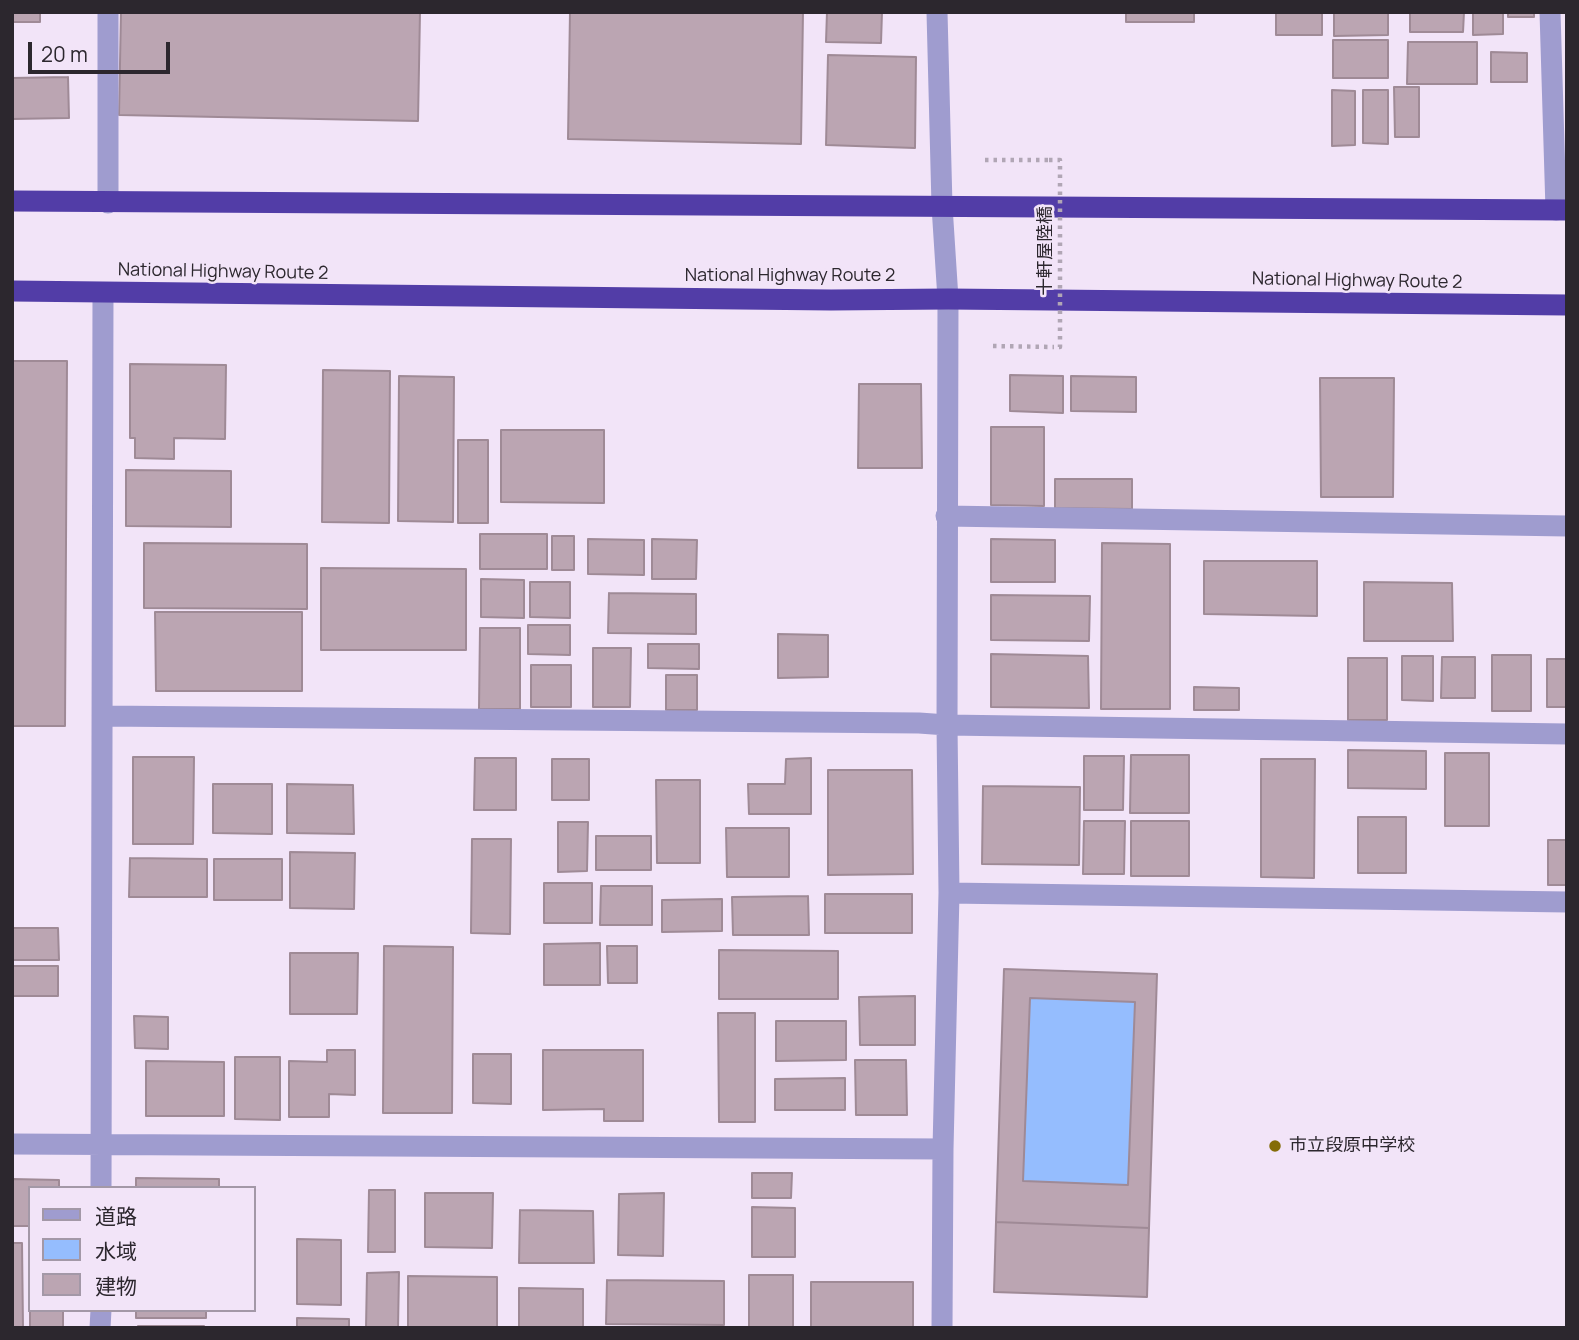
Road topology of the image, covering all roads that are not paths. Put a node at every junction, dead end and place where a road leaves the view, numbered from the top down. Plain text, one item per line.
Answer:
1 (108, 12) edge
2 (937, 12) edge
3 (1550, 12) edge
4 (12, 201) edge
5 (108, 203) junction
6 (942, 206) junction
7 (1561, 210) edge
8 (12, 292) edge
9 (103, 293) junction
10 (948, 299) junction
11 (1567, 305) edge
12 (946, 516) junction
13 (1567, 526) edge
14 (102, 716) junction
15 (947, 725) junction
16 (1567, 734) edge
17 (950, 893) junction
18 (1567, 902) edge
19 (12, 1144) edge
20 (102, 1144) junction
21 (943, 1149) junction
22 (101, 1186) edge
23 (942, 1328) edge

1 - 5 street
2 - 6 street
3 - 7 street
4 - 5 highway
5 - 6 highway
6 - 7 highway
6 - 10 street
8 - 9 highway, National Highway Route 2
9 - 10 highway, National Highway Route 2
9 - 14 street
10 - 11 highway, National Highway Route 2
10 - 12 street
12 - 13 street
12 - 15 street
14 - 15 street
14 - 20 street
15 - 16 street
15 - 17 street
17 - 18 street
17 - 21 street
19 - 20 street
20 - 21 street
20 - 22 street
21 - 23 street

